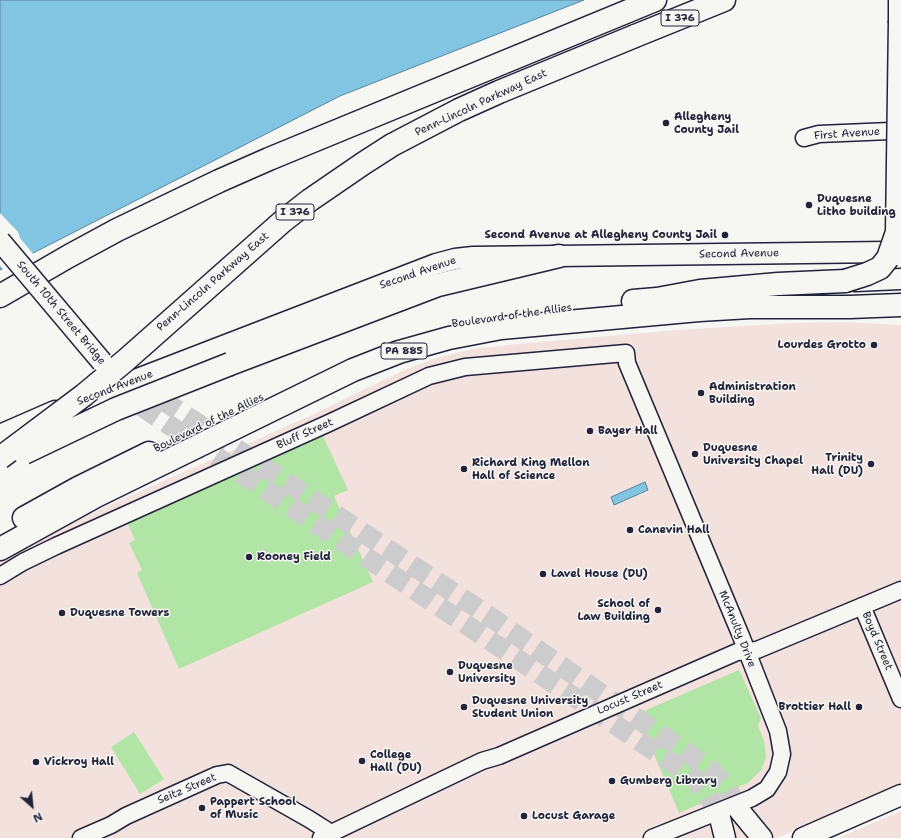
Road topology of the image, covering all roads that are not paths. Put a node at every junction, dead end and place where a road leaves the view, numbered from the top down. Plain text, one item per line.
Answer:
1 (655, 0) edge
2 (724, 0) edge
3 (900, 0) edge
4 (890, 130) dead end
5 (804, 138) dead end
6 (897, 232) junction
7 (0, 241) edge
8 (894, 253) edge
9 (559, 256) junction
10 (845, 281) junction
11 (0, 296) edge
12 (657, 299) junction
13 (898, 300) edge
14 (626, 353) joint
15 (124, 383) junction
16 (161, 399) tunnel mouth
17 (141, 406) tunnel mouth
18 (0, 436) edge
19 (0, 458) edge
20 (0, 465) edge
21 (0, 531) edge
22 (0, 549) edge
23 (0, 576) edge
24 (901, 590) edge
25 (862, 606) junction
26 (746, 651) junction
27 (901, 699) edge
28 (901, 795) edge
29 (739, 810) tunnel mouth
30 (720, 818) tunnel mouth
31 (326, 836) edge
32 (82, 838) edge
33 (652, 838) edge
34 (725, 838) edge
35 (762, 838) edge
36 (804, 838) edge

1 - 11 highway, I 376
2 - 19 highway, Penn-Lincoln Parkway East / I 376, bridge
3 - 6 highway, bridge
4 - 5 street, First Avenue
6 - 8 highway, bridge
6 - 10 highway, bridge
7 - 15 main road, South 10th Street Bridge, bridge
8 - 9 main road, Second Avenue
9 - 15 main road, Second Avenue
9 - 20 highway, bridge
10 - 12 highway, Boulevard of the Allies
10 - 13 main road, Boulevard of the Allies, bridge
12 - 13 highway
12 - 21 highway, Boulevard of the Allies / PA 885
13 - 22 highway, Boulevard of the Allies / PA 885
14 - 23 street, Bluff Street
14 - 26 street, McAnulty Drive
15 - 16 main road
15 - 17 main road
15 - 18 main road, Second Avenue
24 - 25 street, Locust Street
25 - 26 street, Locust Street
25 - 27 street, Boyd Street
26 - 31 street, Locust Street
26 - 33 street, McAnulty Drive
28 - 36 main road
29 - 35 main road
30 - 34 main road
31 - 32 street, Seitz Street

